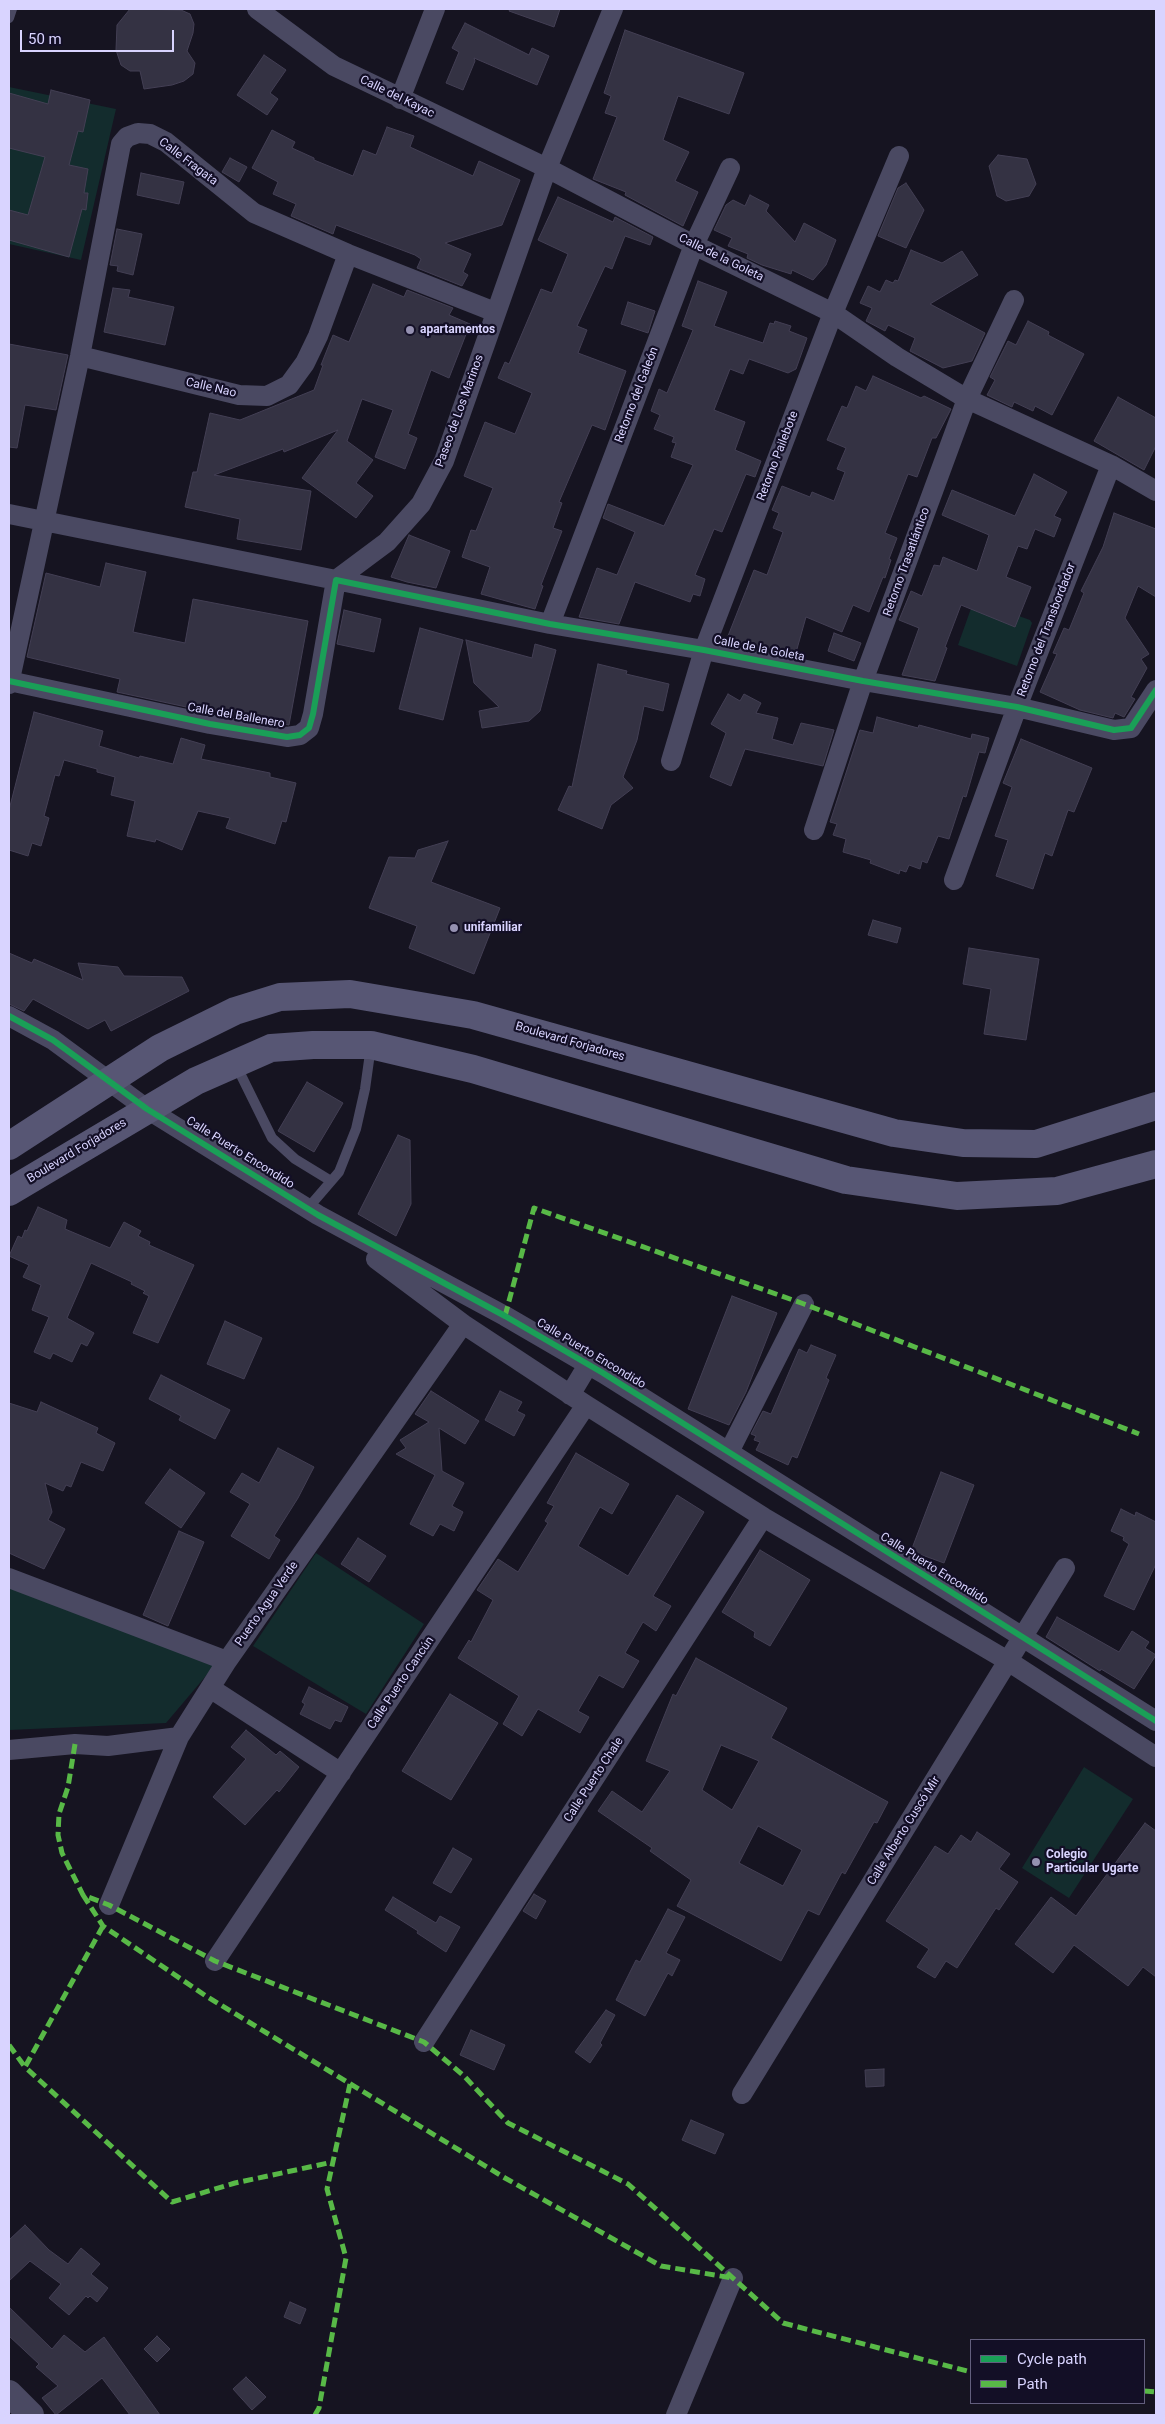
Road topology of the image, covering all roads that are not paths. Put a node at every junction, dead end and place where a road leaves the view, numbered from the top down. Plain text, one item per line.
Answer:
1 (12, 9) edge
2 (257, 9) edge
3 (435, 9) edge
4 (612, 9) edge
5 (9, 18) edge
6 (400, 99) junction
7 (899, 156) dead end
8 (547, 168) junction
9 (730, 168) dead end
10 (694, 245) junction
11 (348, 254) junction
12 (1014, 300) dead end
13 (495, 312) junction
14 (833, 313) junction
15 (80, 356) junction
16 (967, 399) junction
17 (1111, 465) junction
18 (1156, 491) edge
19 (9, 514) edge
20 (45, 521) junction
21 (336, 580) junction
22 (550, 624) junction
23 (704, 650) junction
24 (863, 681) junction
25 (9, 682) edge
26 (1156, 690) edge
27 (1016, 708) junction
28 (672, 761) dead end
29 (814, 830) dead end
30 (954, 880) dead end
31 (9, 1016) edge
32 (371, 1045) junction
33 (235, 1064) junction
34 (109, 1082) junction
35 (1156, 1106) edge
36 (146, 1109) junction
37 (9, 1146) edge
38 (1156, 1164) edge
39 (331, 1181) junction
40 (9, 1192) edge
41 (313, 1212) junction
42 (804, 1304) dead end
43 (463, 1324) junction
44 (588, 1365) junction
45 (578, 1400) junction
46 (729, 1452) junction
47 (763, 1518) junction
48 (1065, 1568) dead end
49 (9, 1578) edge
50 (1023, 1637) junction
51 (227, 1661) junction
52 (1008, 1661) junction
53 (210, 1688) junction
54 (1156, 1721) edge
55 (179, 1737) junction
56 (9, 1750) edge
57 (1156, 1757) edge
58 (341, 1773) junction
59 (109, 1905) dead end
60 (215, 1961) dead end
61 (424, 2042) dead end
62 (742, 2094) dead end
63 (733, 2278) dead end
64 (9, 2393) edge
65 (32, 2415) edge
66 (676, 2415) edge

1 - 5 lane
2 - 6 street, Calle del Kayac
3 - 6 street
4 - 8 street, Paseo de Los Marinos
6 - 8 street, Calle del Kayac
7 - 14 street, Retorno Pailebote
8 - 10 street, Calle de la Goleta
8 - 13 street, Paseo de Los Marinos
9 - 10 street, Retorno del Galeón
10 - 14 street, Calle de la Goleta
10 - 22 street, Retorno del Galeón
11 - 13 street, Calle Fragata
11 - 15 street, Calle Nao
11 - 15 street, Calle Fragata
12 - 16 street, Retorno Trasatlántico
13 - 21 street, Paseo de Los Marinos
14 - 16 street, Calle de la Goleta
14 - 23 street, Retorno Pailebote
15 - 20 street, Calle Fragata
16 - 17 street, Calle de la Goleta
16 - 24 street, Retorno Trasatlántico
17 - 18 street, Calle de la Goleta
17 - 27 street, Retorno del Transbordador
19 - 20 street
20 - 21 street
20 - 25 street, Calle Fragata
21 - 22 street, Calle de la Goleta
21 - 25 street, Calle del Ballenero
22 - 23 street, Calle de la Goleta
23 - 24 street, Calle de la Goleta
23 - 28 street, Retorno Pailebote
24 - 27 street, Calle de la Goleta
24 - 29 street, Retorno Trasatlántico
26 - 27 street, Calle de la Goleta
27 - 30 street, Retorno del Transbordador
31 - 34 street, Calle Puerto Encondido
32 - 33 main road, Boulevard Forjadores
32 - 38 main road, Boulevard Forjadores
32 - 39 lane
33 - 36 main road, Boulevard Forjadores
33 - 39 lane
34 - 35 main road, Boulevard Forjadores
34 - 36 street, Calle Puerto Encondido
34 - 37 main road, Boulevard Forjadores
36 - 40 main road, Boulevard Forjadores
36 - 41 street, Calle Puerto Encondido
39 - 41 lane
41 - 43 street, Calle Puerto Encondido
41 - 44 street, Calle Puerto Encondido
42 - 46 street
43 - 45 street, Calle Puerto Encondido
43 - 51 street, Puerto Agua Verde
44 - 45 street, Calle Puerto Cancún
44 - 46 street, Calle Puerto Encondido
45 - 47 street, Calle Puerto Encondido
45 - 58 street, Calle Puerto Cancún
46 - 50 street, Calle Puerto Encondido
47 - 52 street, Calle Puerto Encondido
47 - 61 street, Calle Puerto Chale
48 - 50 street, Calle Alberto Cuscó Mir
49 - 51 street
50 - 52 street, Calle Alberto Cuscó Mir
50 - 54 street, Calle Puerto Encondido
51 - 53 street, Puerto Agua Verde
52 - 57 street, Calle Puerto Encondido
52 - 62 street, Calle Alberto Cuscó Mir
53 - 55 street, Puerto Agua Verde
53 - 58 street
55 - 56 street
55 - 59 street, Puerto Agua Verde
58 - 60 street, Calle Puerto Cancún
63 - 66 street
64 - 65 street

